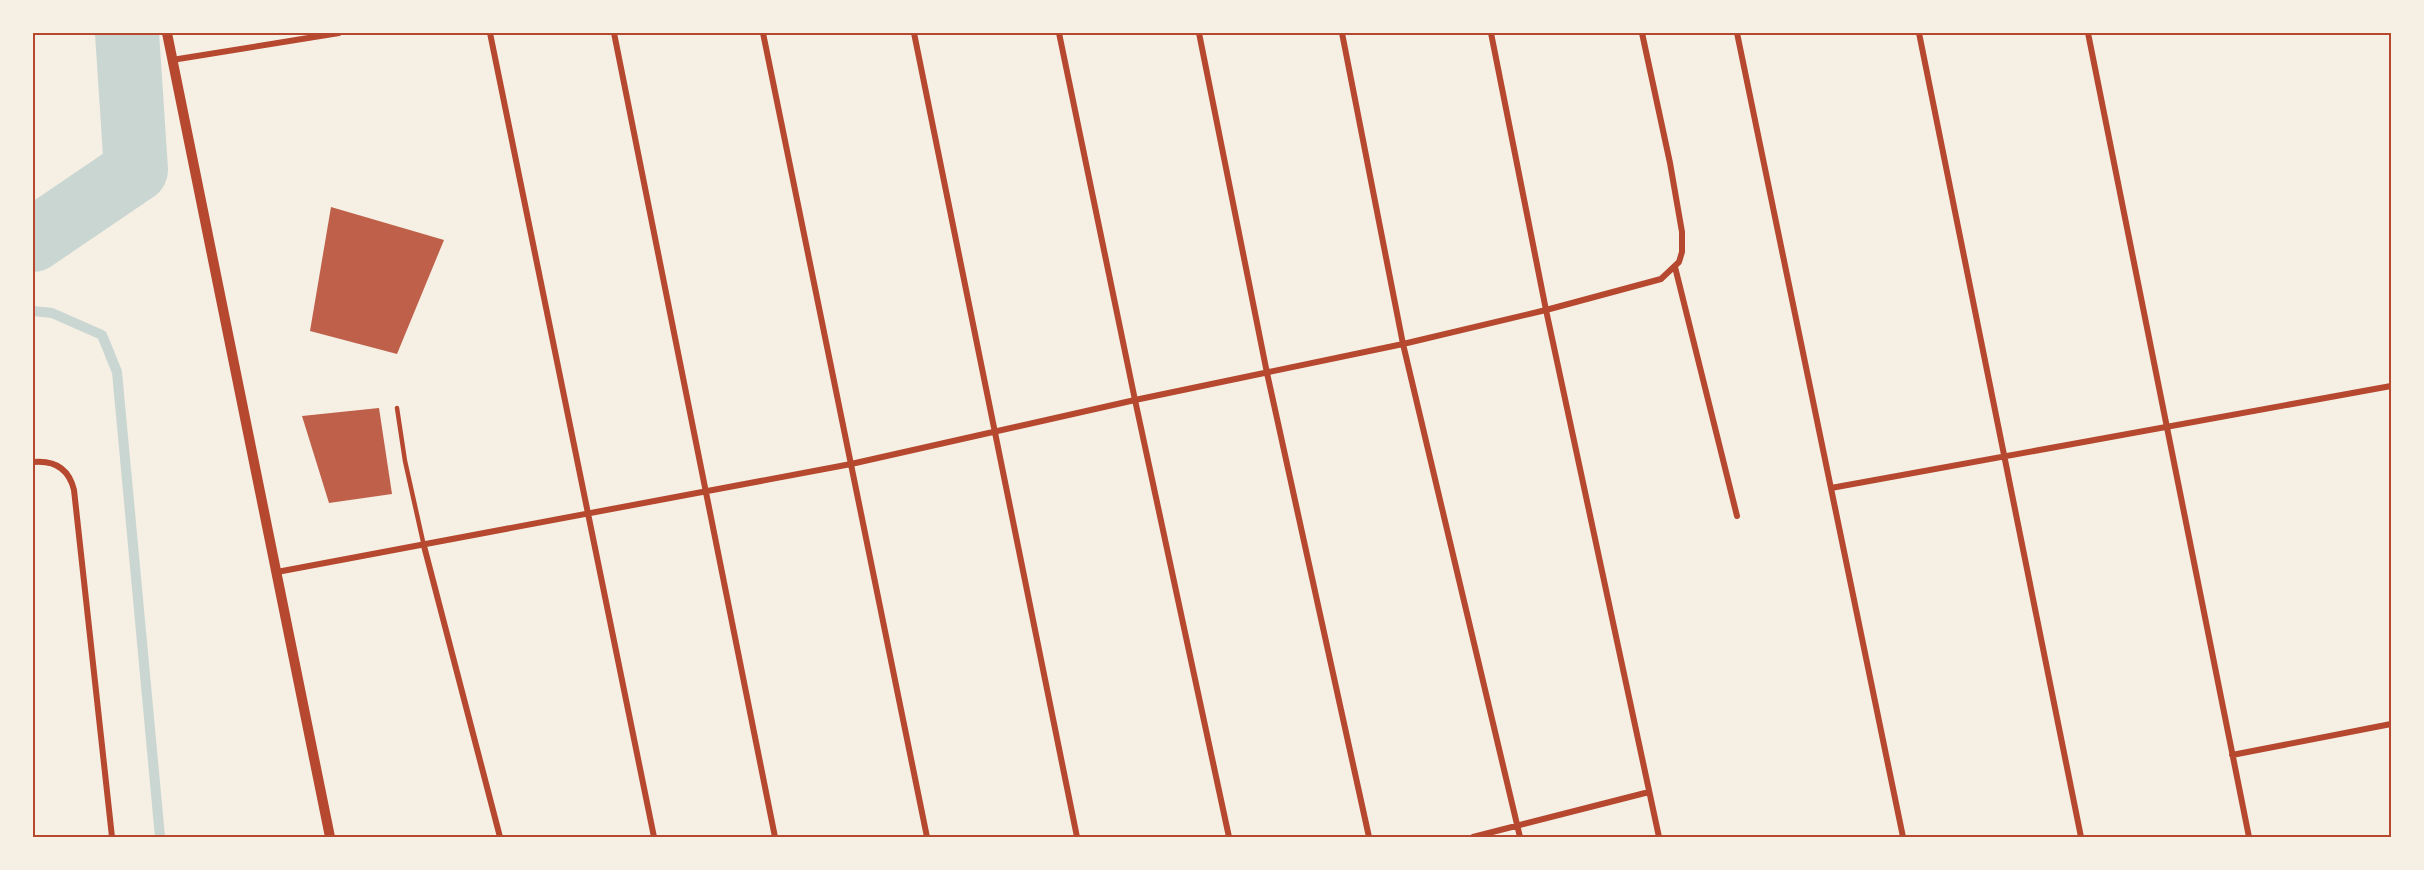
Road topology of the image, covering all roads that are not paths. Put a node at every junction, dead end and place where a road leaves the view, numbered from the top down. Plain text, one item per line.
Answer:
1 (167, 33) edge
2 (339, 33) edge
3 (490, 33) edge
4 (614, 33) edge
5 (763, 33) edge
6 (914, 33) edge
7 (1059, 33) edge
8 (1199, 33) edge
9 (1342, 33) edge
10 (1491, 33) edge
11 (1642, 33) edge
12 (1737, 33) edge
13 (1919, 33) edge
14 (2088, 33) edge
15 (315, 35) edge
16 (172, 60) junction
17 (1676, 267) junction
18 (1546, 310) junction
19 (1403, 344) junction
20 (1267, 373) junction
21 (2391, 386) edge
22 (1135, 400) junction
23 (397, 408) dead end
24 (2167, 427) junction
25 (994, 433) junction
26 (2004, 457) junction
27 (33, 462) edge
28 (851, 464) junction
29 (1831, 489) junction
30 (706, 493) junction
31 (589, 515) junction
32 (1737, 516) dead end
33 (424, 546) junction
34 (277, 572) junction
35 (2391, 724) edge
36 (2232, 755) junction
37 (1649, 792) junction
38 (1517, 824) junction
39 (112, 837) edge
40 (330, 837) edge
41 (500, 837) edge
42 (654, 837) edge
43 (776, 837) edge
44 (927, 837) edge
45 (1077, 837) edge
46 (1229, 837) edge
47 (1369, 837) edge
48 (1473, 837) edge
49 (1520, 837) edge
50 (1659, 837) edge
51 (1903, 837) edge
52 (2081, 837) edge
53 (2249, 837) edge

1 - 16 street
2 - 15 street
3 - 31 street
4 - 30 street
5 - 28 street
6 - 25 street
7 - 22 street
8 - 20 street
9 - 19 street
10 - 18 street
11 - 17 street
12 - 29 street
13 - 26 street
14 - 24 street
15 - 16 street
16 - 34 street
17 - 18 street
17 - 32 street
18 - 19 street
18 - 37 street
19 - 20 street
19 - 38 street
20 - 22 street
20 - 47 street
21 - 24 street
22 - 25 street
22 - 46 street
23 - 33 lane
24 - 26 street
24 - 36 street
25 - 28 street
25 - 45 street
26 - 29 street
26 - 52 street
27 - 39 street
28 - 30 street
28 - 44 street
29 - 51 street
30 - 31 street
30 - 43 street
31 - 33 street
31 - 42 street
33 - 34 street
33 - 41 street
34 - 40 street
35 - 36 street
36 - 53 street
37 - 38 street
37 - 50 street
38 - 48 street
38 - 49 street

